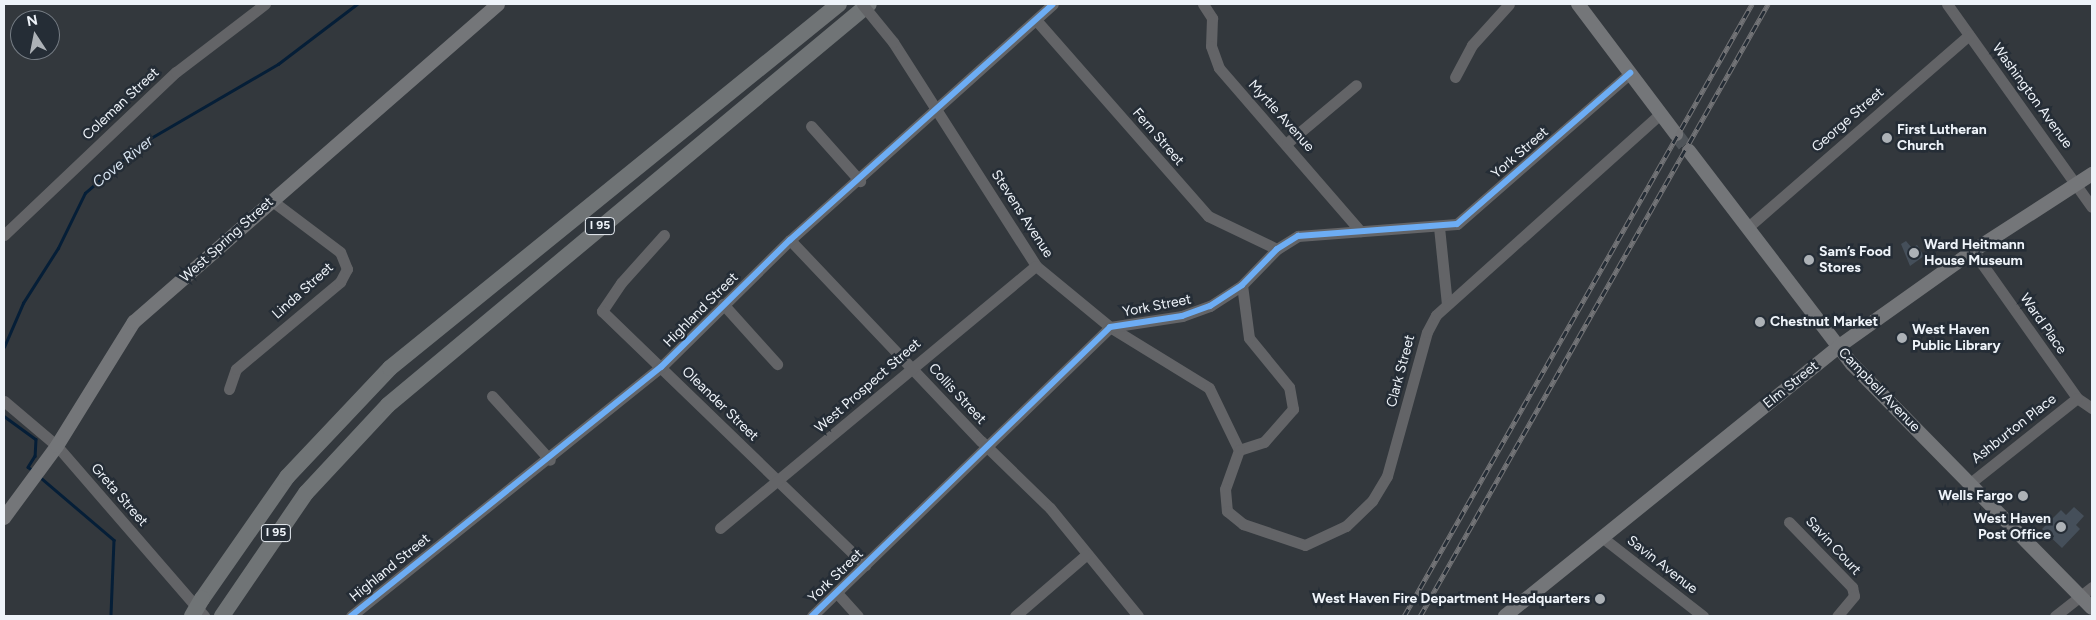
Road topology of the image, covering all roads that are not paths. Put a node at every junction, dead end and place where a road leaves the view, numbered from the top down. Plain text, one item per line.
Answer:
1 (266, 4) edge
2 (498, 4) edge
3 (840, 4) edge
4 (862, 4) edge
5 (869, 4) edge
6 (1053, 4) edge
7 (1508, 4) edge
8 (1578, 4) edge
9 (1947, 4) edge
10 (1206, 7) edge
11 (1036, 20) junction
12 (1969, 35) junction
13 (1630, 73) junction
14 (1455, 77) dead end
15 (1356, 85) dead end
16 (937, 109) junction
17 (1661, 113) junction
18 (811, 126) dead end
19 (1676, 134) tunnel mouth
20 (1287, 144) junction
21 (1689, 151) tunnel mouth
22 (2092, 174) edge
23 (860, 180) junction
24 (2076, 184) junction
25 (271, 200) junction
26 (2092, 206) edge
27 (1439, 227) junction
28 (1747, 228) junction
29 (1360, 231) junction
30 (4, 235) edge
31 (664, 235) dead end
32 (790, 240) junction
33 (1276, 249) junction
34 (1973, 251) junction
35 (1036, 266) junction
36 (1242, 285) junction
37 (723, 304) junction
38 (1447, 304) junction
39 (1110, 327) junction
40 (1838, 347) junction
41 (776, 364) dead end
42 (661, 368) junction
43 (912, 368) junction
44 (229, 389) dead end
45 (492, 396) dead end
46 (2077, 398) junction
47 (4, 401) edge
48 (2092, 408) edge
49 (58, 446) junction
50 (987, 448) junction
51 (1239, 450) junction
52 (550, 460) junction
53 (778, 481) junction
54 (1969, 484) junction
55 (4, 518) edge
56 (1789, 522) dead end
57 (720, 528) dead end
58 (1603, 538) junction
59 (1086, 555) junction
60 (865, 566) junction
61 (2092, 587) edge
62 (837, 593) junction
63 (2081, 596) junction
64 (2092, 608) edge
65 (192, 616) edge
66 (204, 616) edge
67 (222, 616) edge
68 (351, 616) edge
69 (812, 616) edge
70 (858, 616) edge
71 (1015, 616) edge
72 (1138, 616) edge
73 (1505, 616) edge
74 (1703, 616) edge
75 (1838, 616) edge
76 (2055, 616) edge

1 - 30 street, Coleman Street
2 - 25 main road, West Spring Street
3 - 65 highway, I 95, bridge
4 - 16 street, Stevens Avenue, bridge
5 - 67 highway, I 95
6 - 11 street, Highland Street
7 - 14 street
8 - 13 main road
9 - 12 street, Washington Avenue
10 - 20 street, Myrtle Avenue
11 - 16 street, Highland Street
11 - 33 street, Fern Street
12 - 24 street, Washington Avenue
12 - 28 street, George Street
13 - 17 main road
13 - 27 street, York Street
15 - 20 street
16 - 23 street, Highland Street
16 - 35 street, Stevens Avenue
17 - 19 main road
17 - 38 street, Clark Street
18 - 23 street
20 - 29 street, Myrtle Avenue
21 - 28 main road, Campbell Avenue
22 - 24 main road, Elm Street
23 - 32 street, Highland Street
24 - 26 street, Washington Avenue
24 - 34 main road, Elm Street
25 - 44 street, Linda Street
25 - 49 main road, West Spring Street
27 - 29 street, York Street
27 - 38 street
28 - 40 main road, Campbell Avenue
29 - 33 street, York Street
31 - 42 street, Oleander Street
32 - 37 street, Highland Street
32 - 43 street, Collis Street
33 - 36 street, York Street
34 - 40 main road, Elm Street
34 - 46 street, Ward Place
35 - 39 street, Stevens Avenue
35 - 43 street, West Prospect Street
36 - 39 street, York Street
36 - 51 street
37 - 41 street
37 - 42 street, Highland Street
38 - 51 street, Clark Street
39 - 50 street, York Street
39 - 51 street, Stevens Avenue
40 - 54 main road, Campbell Avenue
40 - 58 main road, Elm Street
42 - 52 street, Highland Street
42 - 53 street, Oleander Street
43 - 50 street, Collis Street
43 - 53 street, West Prospect Street
45 - 52 street
46 - 48 street, Ward Place
46 - 54 street, Ashburton Place
47 - 49 street, Greta Street
49 - 55 main road, West Spring Street
49 - 66 street, Greta Street
50 - 59 street, Collis Street
50 - 60 street, York Street
52 - 68 street, Highland Street
53 - 57 street, West Prospect Street
53 - 60 street, Oleander Street
54 - 63 main road, Campbell Avenue
56 - 75 street, Savin Court
58 - 73 main road, Elm Street
58 - 74 street, Savin Avenue
59 - 71 street
59 - 72 street, Collis Street
60 - 62 street, York Street
61 - 63 street
62 - 69 street, York Street
62 - 70 street
63 - 64 main road, Campbell Avenue
63 - 76 street

